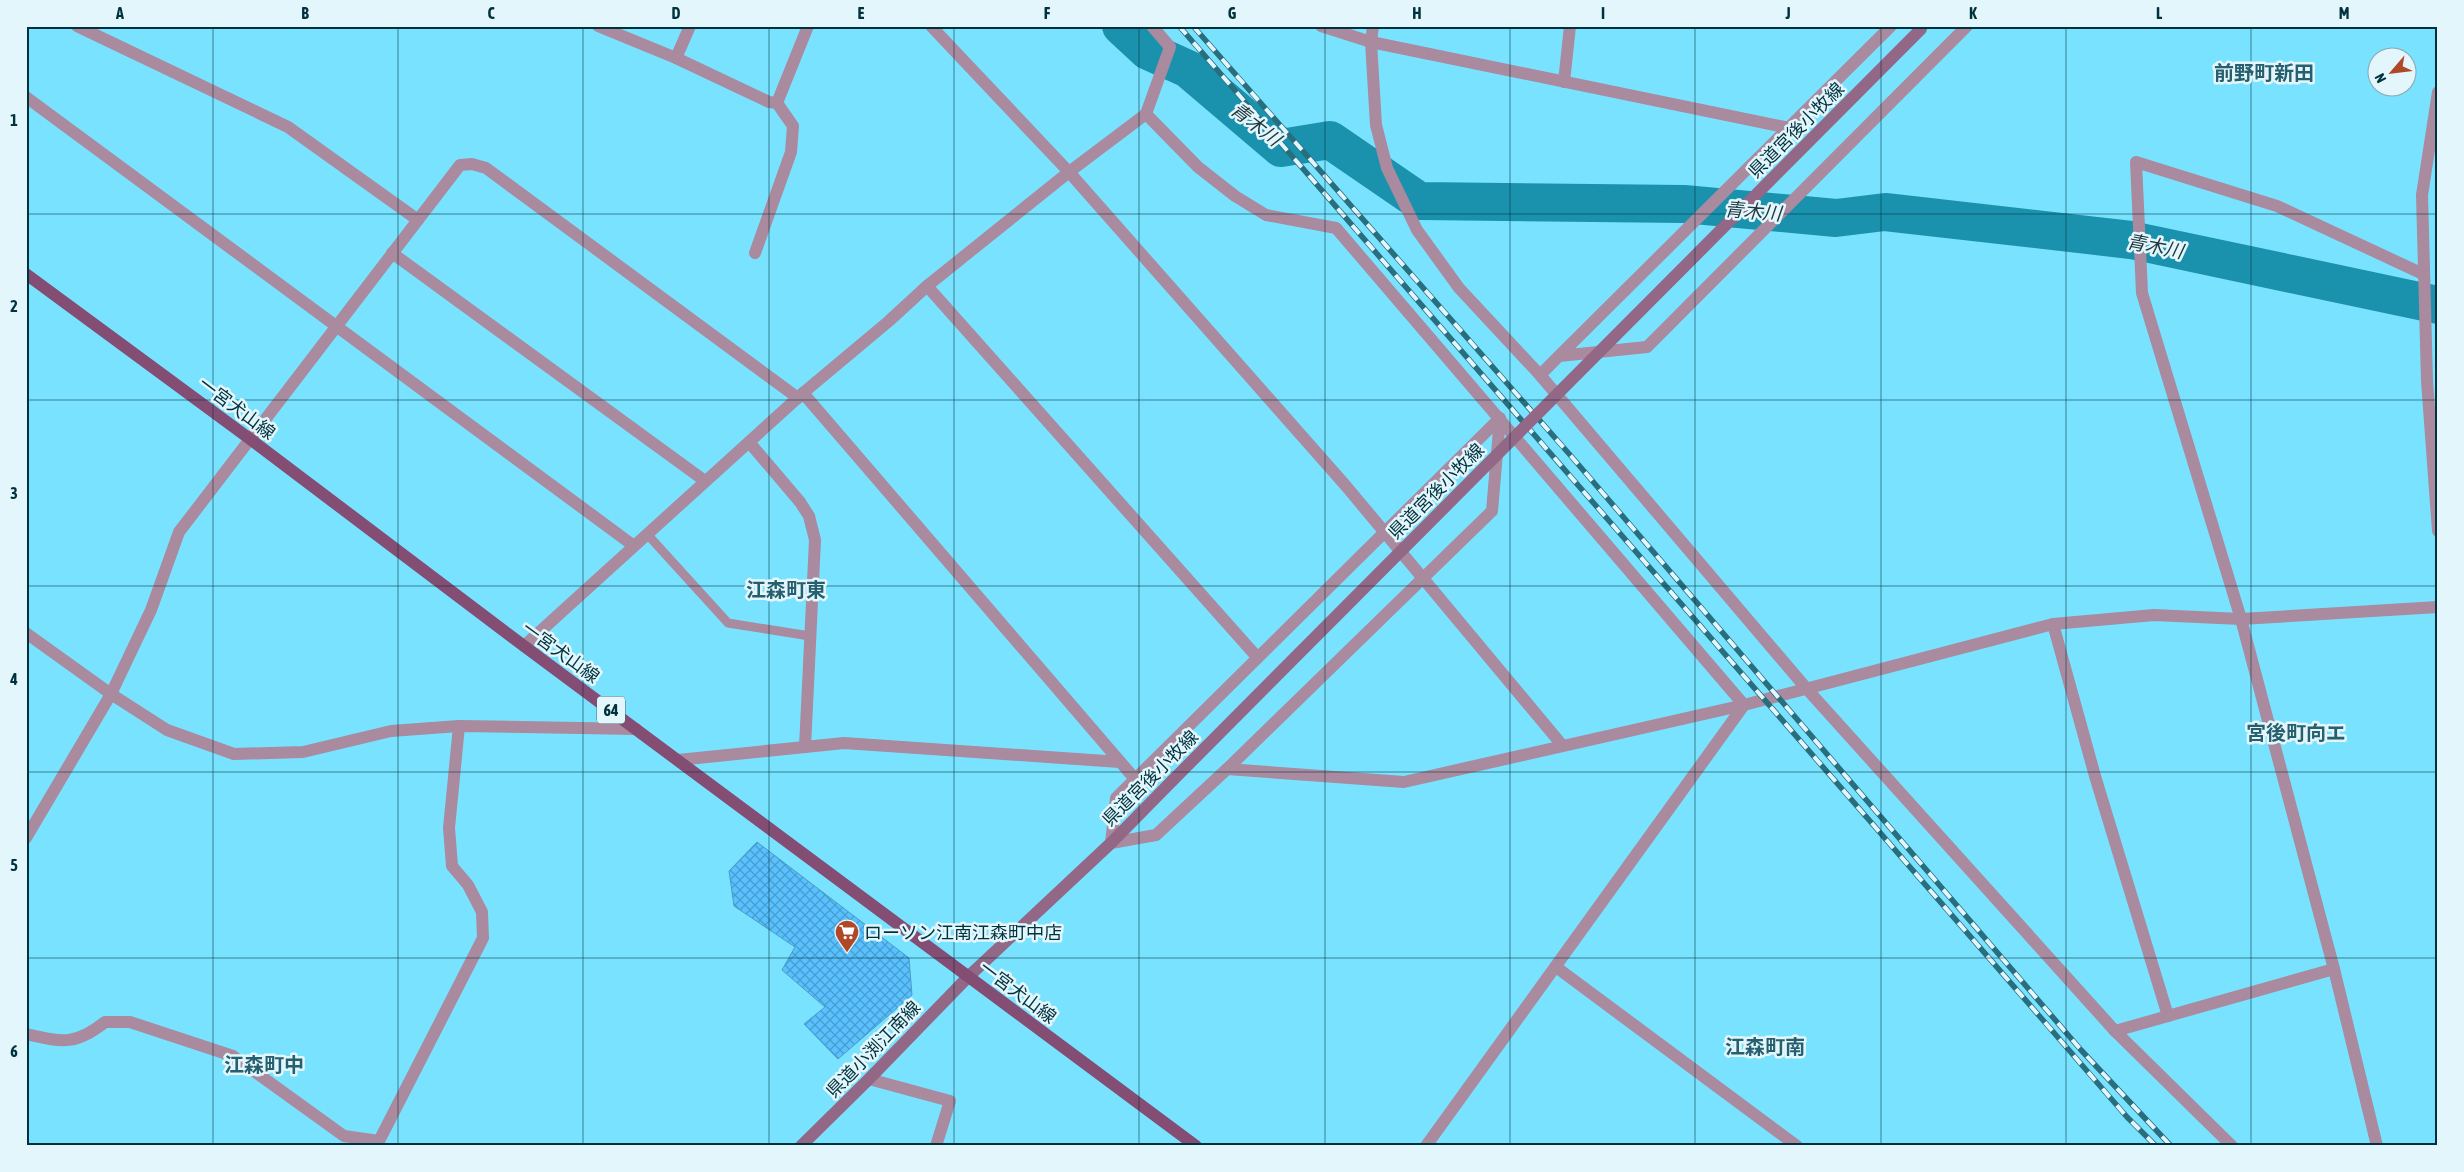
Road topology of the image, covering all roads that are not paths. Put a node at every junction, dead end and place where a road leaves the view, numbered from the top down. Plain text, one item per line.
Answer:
1 (77, 26) edge
2 (598, 26) edge
3 (690, 26) edge
4 (808, 26) edge
5 (931, 26) edge
6 (1152, 26) edge
7 (1321, 26) edge
8 (1373, 26) edge
9 (1570, 26) edge
10 (1891, 26) edge
11 (1966, 26) edge
12 (1923, 28) edge
13 (1371, 42) junction
14 (676, 58) junction
15 (1564, 82) junction
16 (2438, 92) edge
17 (26, 97) edge
18 (777, 103) junction
19 (1146, 114) junction
20 (1789, 128) junction
21 (1069, 172) junction
22 (418, 220) junction
23 (392, 253) junction
24 (755, 253) dead end
25 (26, 274) edge
26 (2422, 274) junction
27 (927, 286) junction
28 (337, 325) junction
29 (1559, 356) junction
30 (1540, 375) junction
31 (800, 395) junction
32 (1500, 418) junction
33 (250, 439) junction
34 (749, 442) junction
35 (705, 481) junction
36 (1384, 531) junction
37 (2438, 531) edge
38 (647, 534) junction
39 (634, 546) junction
40 (1422, 578) junction
41 (2438, 607) edge
42 (2241, 619) junction
43 (2053, 624) junction
44 (26, 633) edge
45 (810, 636) junction
46 (524, 646) junction
47 (1257, 657) junction
48 (1806, 688) junction
49 (111, 694) junction
50 (1744, 705) junction
51 (459, 726) junction
52 (636, 729) junction
53 (1562, 745) junction
54 (805, 748) junction
55 (678, 760) junction
56 (1120, 762) junction
57 (1228, 769) junction
58 (1135, 779) junction
59 (26, 838) edge
60 (1111, 842) junction
61 (1556, 968) junction
62 (2334, 969) junction
63 (968, 977) junction
64 (2168, 1016) junction
65 (2115, 1031) junction
66 (26, 1034) edge
67 (869, 1079) junction
68 (340, 1141) edge
69 (802, 1146) edge
70 (936, 1146) edge
71 (1196, 1146) edge
72 (1426, 1146) edge
73 (1797, 1146) edge
74 (2232, 1146) edge
75 (2377, 1146) edge

1 - 22 street
2 - 14 street
3 - 14 street
4 - 18 street
5 - 21 street
6 - 19 street
7 - 13 street
8 - 13 street
9 - 15 street
10 - 20 street
11 - 29 street
12 - 60 main road, 県道宮後小牧線, bridge
13 - 15 street
13 - 30 street
14 - 18 street
15 - 20 street
16 - 26 street
17 - 28 street
18 - 24 street
19 - 21 street
19 - 32 street
20 - 29 street
21 - 27 street
21 - 36 street
22 - 23 street
22 - 31 street
23 - 28 street
23 - 35 street
25 - 33 main road, 一宮犬山線 / 64
26 - 37 street
26 - 42 street
27 - 31 street
27 - 47 street
28 - 33 street
28 - 39 street
29 - 30 street
30 - 48 street
31 - 34 street
31 - 56 street
32 - 36 street
32 - 40 street
32 - 50 street
33 - 46 main road, 一宮犬山線 / 64
33 - 49 street
34 - 35 street
34 - 45 street
35 - 38 street
36 - 40 street
36 - 47 street
38 - 39 street
38 - 45 lane
39 - 46 street
40 - 53 street
40 - 57 street
41 - 42 street
42 - 43 street
42 - 62 street
43 - 48 street
43 - 64 street
44 - 49 street
45 - 54 street
46 - 52 main road, 一宮犬山線 / 64
47 - 58 street
48 - 50 street
48 - 65 street
49 - 51 street
49 - 59 street
50 - 53 street
50 - 61 street
51 - 52 street
51 - 68 street
52 - 55 main road, 一宮犬山線 / 64
53 - 57 street
54 - 55 street
54 - 56 street
55 - 63 main road, 一宮犬山線 / 64
56 - 58 street
57 - 60 street
58 - 60 street
60 - 63 main road, 県道宮後小牧線
61 - 72 street
61 - 73 street
62 - 64 street
62 - 75 street
63 - 67 main road, 県道小渕江南線
63 - 71 main road, 一宮犬山線 / 64
64 - 65 street
65 - 74 street
66 - 68 street
67 - 69 main road, 県道小渕江南線
67 - 70 street

